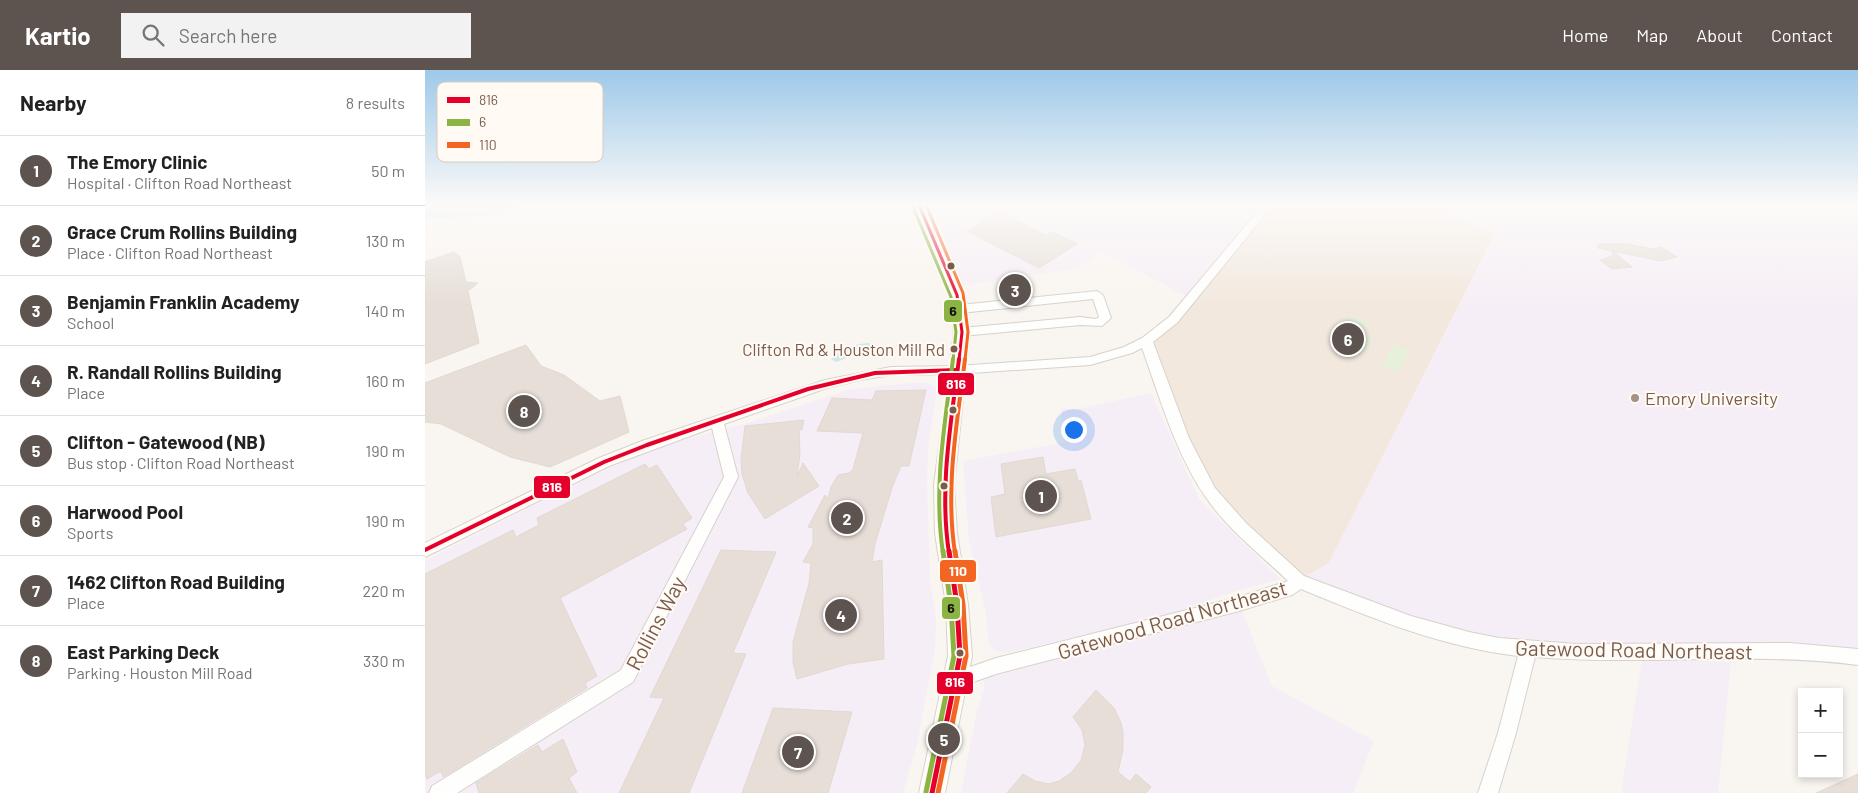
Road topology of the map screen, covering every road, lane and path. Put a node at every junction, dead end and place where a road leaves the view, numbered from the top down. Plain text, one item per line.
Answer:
1 (934, 239) edge
2 (1240, 239) edge
3 (960, 309) junction
4 (961, 332) junction
5 (1146, 341) junction
6 (957, 370) junction
7 (717, 421) junction
8 (425, 550) edge
9 (1298, 581) junction
10 (1528, 649) junction
11 (1858, 657) edge
12 (956, 680) junction
13 (439, 793) edge
14 (932, 793) edge
15 (1488, 793) edge

1 - 3 main road
2 - 5 street
3 - 4 main road
3 - 4 street
4 - 6 main road
5 - 6 street
5 - 9 street
6 - 7 street
6 - 12 main road
7 - 8 street
7 - 13 street, Rollins Way
9 - 10 street, Gatewood Road Northeast
9 - 12 street, Gatewood Road Northeast
10 - 11 street, Gatewood Road Northeast
10 - 15 street
12 - 14 main road

